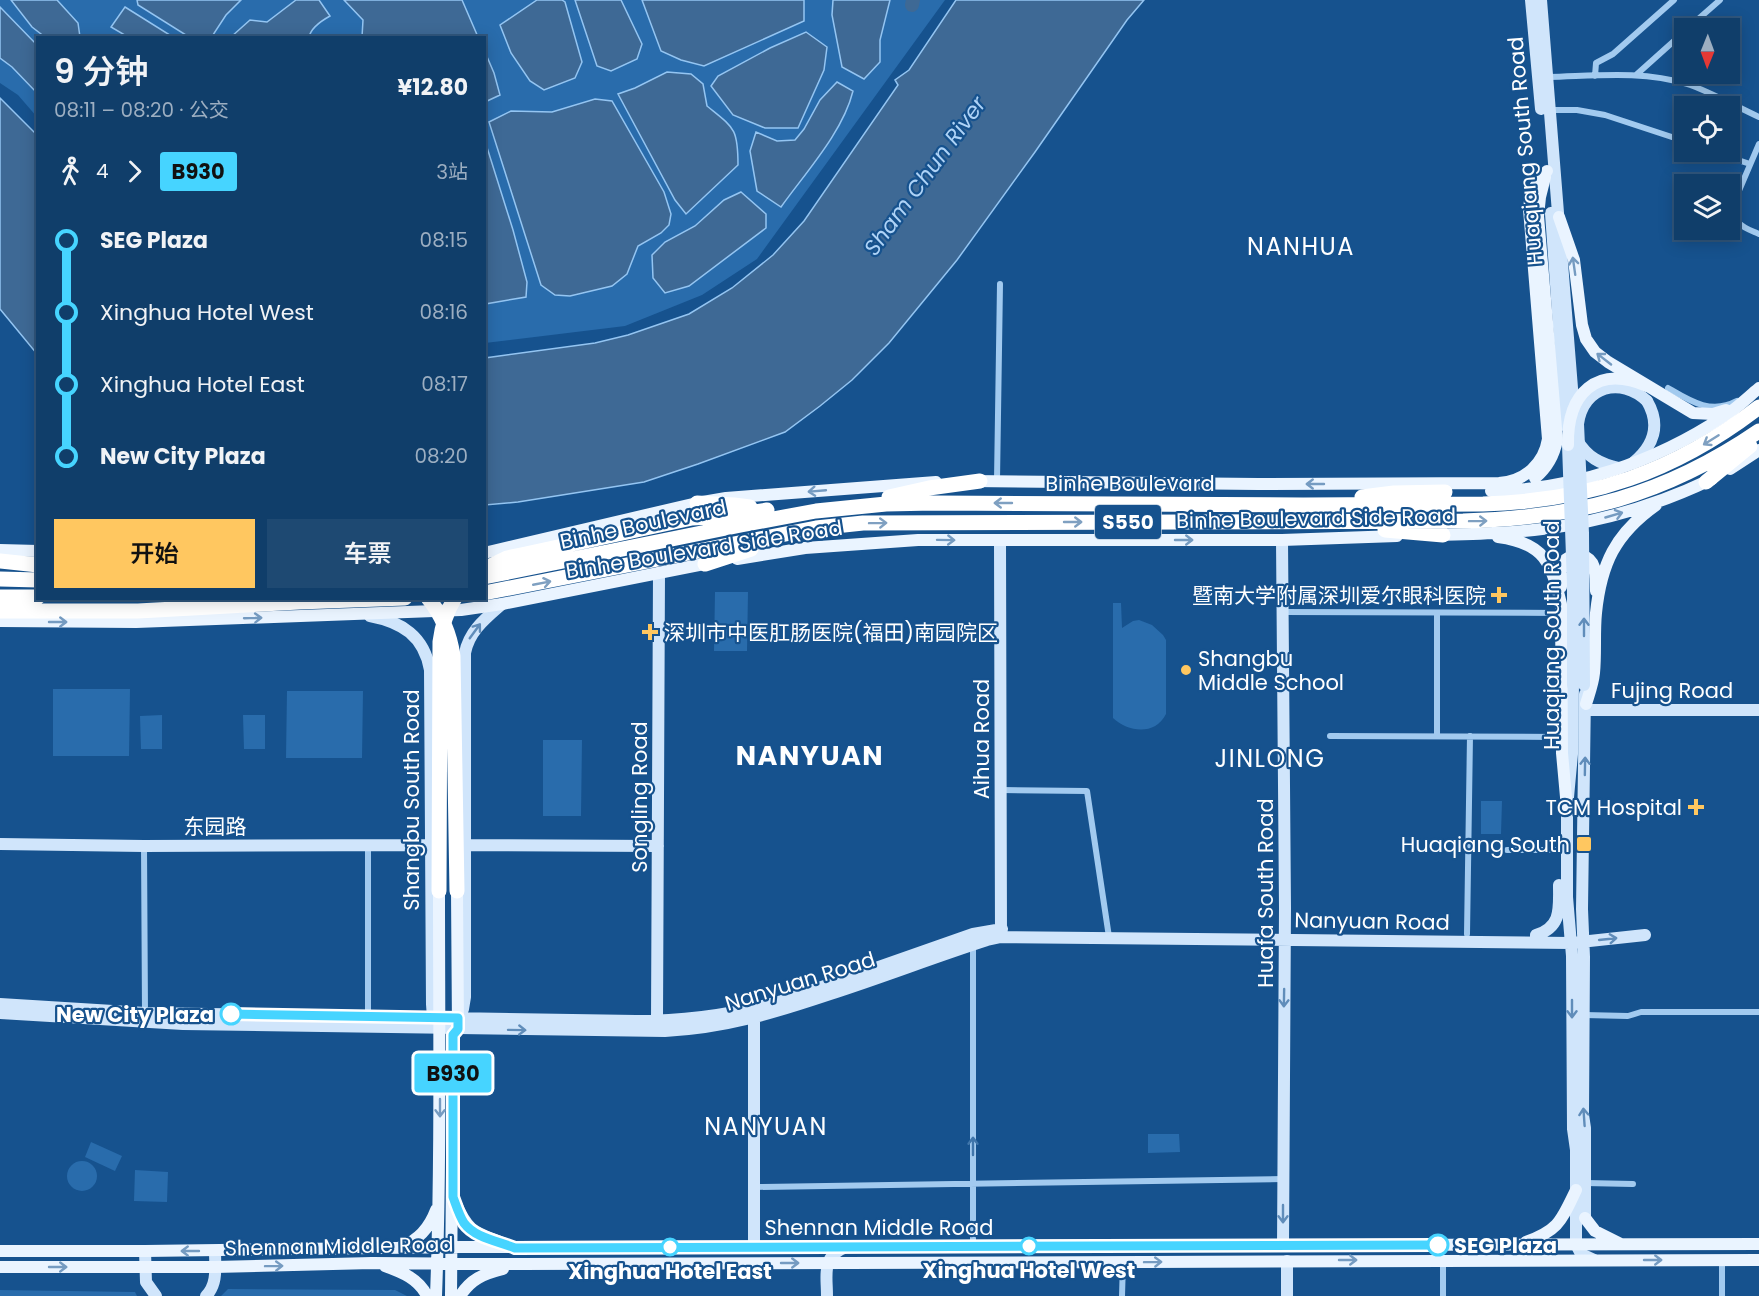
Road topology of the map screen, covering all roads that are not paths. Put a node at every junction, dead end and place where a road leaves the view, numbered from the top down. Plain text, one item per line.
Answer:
1 (1531, 0) edge
2 (1541, 0) edge
3 (1674, 0) edge
4 (1720, 0) edge
5 (1699, 18) edge
6 (1674, 41) edge
7 (1636, 75) junction
8 (1595, 76) junction
9 (1547, 77) junction
10 (1550, 110) junction
11 (1759, 117) edge
12 (1674, 138) edge
13 (1759, 144) edge
14 (1740, 161) edge
15 (1750, 164) junction
16 (1547, 171) junction
17 (1559, 217) junction
18 (1759, 234) edge
19 (999, 284) dead end
20 (1759, 383) edge
21 (1759, 388) edge
22 (1655, 392) junction
23 (1741, 404) junction
24 (1759, 407) edge
25 (1759, 431) edge
26 (1759, 438) edge
27 (1568, 445) junction
28 (1759, 450) edge
29 (1632, 464) junction
30 (1619, 468) junction
31 (997, 480) junction
32 (980, 481) junction
33 (1706, 482) junction
34 (1373, 483) junction
35 (1503, 487) junction
36 (1445, 492) junction
37 (1668, 497) junction
38 (697, 503) junction
39 (1303, 505) junction
40 (837, 508) junction
41 (767, 510) junction
42 (816, 512) junction
43 (1307, 522) junction
44 (816, 528) junction
45 (1473, 534) junction
46 (1443, 535) junction
47 (1282, 540) junction
48 (1000, 541) junction
49 (0, 550) edge
50 (36, 551) edge
51 (486, 553) edge
52 (36, 558) edge
53 (0, 560) edge
54 (705, 564) junction
55 (36, 565) edge
56 (486, 568) edge
57 (659, 573) junction
58 (486, 577) edge
59 (0, 579) edge
60 (36, 580) edge
61 (486, 593) edge
62 (0, 597) edge
63 (36, 597) edge
64 (267, 600) edge
65 (352, 600) edge
66 (429, 600) edge
67 (454, 600) edge
68 (299, 602) junction
69 (502, 604) junction
70 (1561, 608) junction
71 (0, 610) edge
72 (1283, 612) junction
73 (1437, 613) junction
74 (1596, 613) junction
75 (357, 614) junction
76 (0, 621) edge
77 (464, 667) junction
78 (430, 670) junction
79 (1579, 685) junction
80 (1586, 707) junction
81 (1759, 710) edge
82 (1330, 736) dead end
83 (1437, 736) junction
84 (1470, 736) junction
85 (1562, 736) junction
86 (1000, 790) junction
87 (1567, 808) junction
88 (0, 844) edge
89 (368, 844) junction
90 (431, 845) junction
91 (144, 846) junction
92 (465, 846) junction
93 (658, 846) junction
94 (1507, 850) dead end
95 (1567, 850) junction
96 (439, 891) joint
97 (457, 891) joint
98 (1568, 909) junction
99 (1582, 909) junction
100 (1000, 933) junction
101 (1108, 934) junction
102 (1467, 934) junction
103 (1645, 935) dead end
104 (1285, 936) junction
105 (1538, 939) junction
106 (1570, 939) junction
107 (1584, 941) junction
108 (974, 944) junction
109 (1572, 976) junction
110 (0, 1004) edge
111 (1759, 1012) edge
112 (0, 1013) edge
113 (754, 1014) junction
114 (1584, 1015) junction
115 (368, 1017) junction
116 (145, 1018) junction
117 (657, 1021) junction
118 (438, 1022) junction
119 (458, 1024) junction
120 (1283, 1179) junction
121 (973, 1184) junction
122 (1633, 1184) dead end
123 (754, 1187) junction
124 (1581, 1187) junction
125 (453, 1197) junction
126 (439, 1200) junction
127 (1576, 1244) junction
128 (1623, 1244) junction
129 (1759, 1244) edge
130 (1519, 1245) junction
131 (973, 1246) junction
132 (1283, 1246) junction
133 (754, 1247) junction
134 (846, 1247) junction
135 (389, 1248) junction
136 (438, 1248) junction
137 (452, 1248) junction
138 (515, 1248) junction
139 (0, 1251) edge
140 (145, 1251) junction
141 (215, 1251) junction
142 (1443, 1260) junction
143 (1594, 1260) junction
144 (1722, 1260) junction
145 (1759, 1260) edge
146 (1284, 1261) junction
147 (1123, 1262) junction
148 (372, 1263) junction
149 (827, 1263) junction
150 (858, 1263) junction
151 (437, 1264) junction
152 (452, 1264) junction
153 (521, 1264) junction
154 (0, 1267) edge
155 (145, 1267) junction
156 (215, 1268) junction
157 (156, 1296) edge
158 (206, 1296) edge
159 (427, 1296) edge
160 (436, 1296) edge
161 (451, 1296) edge
162 (460, 1296) edge
163 (827, 1296) edge
164 (833, 1296) edge
165 (1122, 1296) edge
166 (1280, 1296) edge
167 (1287, 1296) edge
168 (1443, 1296) edge
169 (1722, 1296) edge

1 - 16 main road, Huaqiang South Road
2 - 9 main road, Huaqiang South Road
3 - 8 street
4 - 5 street
6 - 7 street
7 - 8 street
7 - 11 street
8 - 9 street
9 - 10 main road, Huaqiang South Road
10 - 12 street
10 - 17 main road, Huaqiang South Road
13 - 15 street
14 - 15 street
15 - 18 street
16 - 27 main road, Huaqiang South Road, bridge
16 - 35 main road
22 -> 17 main road, bridge
17 - 30 main road, Huaqiang South Road
19 - 31 street
20 - 22 street
21 - 23 main road, Binhe Boulevard Side Road
22 - 23 main road
22 - 27 main road, bridge
22 - 29 main road
79 -> 22 main road, Huaqiang South Road, bridge
23 - 29 main road, Binhe Boulevard Side Road
24 -> 39 highway, Binhe Boulevard / S550
43 -> 25 highway, Binhe Boulevard / S550
26 - 33 highway
27 - 79 main road, Huaqiang South Road, bridge
28 - 33 main road, Binhe Boulevard Side Road
29 - 30 main road, Binhe Boulevard Side Road
30 - 35 main road, Binhe Boulevard Side Road
31 - 32 main road, Binhe Boulevard Side Road
34 -> 31 main road, Binhe Boulevard Side Road
32 -> 38 main road, Binhe Boulevard Side Road
32 - 40 highway
33 - 37 main road, Binhe Boulevard Side Road
34 - 35 main road, Binhe Boulevard Side Road
34 - 36 main road, Binhe Boulevard Side Road
35 - 36 main road, Binhe Boulevard Side Road
36 - 39 highway
45 -> 37 main road, Binhe Boulevard Side Road
37 - 74 main road
38 - 41 highway
38 - 51 main road, Binhe Boulevard Side Road
39 -> 40 highway, Binhe Boulevard / S550
40 - 42 highway, Binhe Boulevard / S550
41 - 42 highway
41 - 56 highway
42 - 58 highway, Binhe Boulevard / S550
44 -> 43 highway, Binhe Boulevard / S550
43 - 46 highway
44 - 54 highway
61 -> 44 highway, Binhe Boulevard / S550
45 - 46 main road, Binhe Boulevard Side Road
45 - 70 main road
46 - 47 main road, Binhe Boulevard Side Road
48 -> 47 main road, Binhe Boulevard Side Road
47 - 72 main road, Huafa South Road
54 -> 48 main road, Binhe Boulevard Side Road
48 - 86 main road, Aihua Road
49 - 50 main road
52 - 53 highway
53 - 55 highway
54 - 57 main road, Binhe Boulevard Side Road
57 - 69 main road, Binhe Boulevard Side Road
57 - 93 main road, Songling Road
59 - 60 highway
62 - 63 highway
64 - 68 highway
65 - 68 highway
66 - 97 highway, bridge
67 - 96 highway, bridge
68 - 71 highway
69 - 75 main road, Binhe Boulevard Side Road
77 -> 69 main road
70 - 73 street
70 - 74 main road
70 - 85 main road
72 - 73 street
72 - 104 main road, Huafa South Road
73 - 83 street
74 - 80 main road
76 -> 75 main road, Binhe Boulevard Side Road
75 - 78 main road, Shangbu South Road
77 - 78 main road
77 - 92 main road
78 - 90 main road, Shangbu South Road
79 - 80 main road, Huaqiang South Road
79 - 87 main road, Huaqiang South Road
80 - 81 main road, Fujing Road
99 -> 80 main road, Huaqiang South Road
82 - 83 street
83 - 84 street
84 - 85 street
84 - 102 street
85 - 87 main road
86 - 100 main road, Aihua Road
86 - 101 street
87 - 95 main road, Huaqiang South Road
88 - 91 main road, 东园路
89 - 90 main road, 东园路
89 - 91 main road, 东园路
89 - 115 street
90 - 118 main road, Shangbu South Road
91 - 116 street
92 - 93 main road
92 - 119 main road
93 - 117 main road, Songling Road
94 - 95 street
95 - 98 main road, Huaqiang South Road
95 - 105 main road
96 - 118 main road, Shangbu South Road
97 - 119 main road
98 - 99 main road
98 - 106 main road, Huaqiang South Road
99 - 107 main road, Huaqiang South Road
100 - 101 main road, Nanyuan Road
100 - 108 main road, Nanyuan Road
100 - 113 main road, Nanyuan Road
101 - 104 main road, Nanyuan Road
102 - 104 main road, Nanyuan Road
102 - 105 main road, Nanyuan Road
107 -> 103 main road, Nanyuan Road
104 - 105 main road, Nanyuan Road
104 -> 120 main road, Huafa South Road
105 - 106 main road, Nanyuan Road
105 - 109 main road
106 - 107 main road, Nanyuan Road
106 - 109 main road, Huaqiang South Road
107 - 114 main road, Huaqiang South Road
108 - 113 main road, Nanyuan Road
121 -> 108 street
109 -> 124 main road, Huaqiang South Road
110 - 116 main road, Nanyuan Road
111 - 114 street
112 - 116 main road, Nanyuan Road
113 - 117 main road, Nanyuan Road
119 -> 113 main road, Nanyuan Road
113 - 123 main road
124 -> 114 main road, Huaqiang South Road
115 - 116 main road, Nanyuan Road
115 - 118 main road, Nanyuan Road
116 - 118 main road, Nanyuan Road
117 - 119 main road, Nanyuan Road
118 - 119 main road, Nanyuan Road
118 -> 126 main road, Shangbu South Road
119 - 125 main road
120 - 121 street
120 -> 132 main road, Huafa South Road
121 - 123 street
121 - 131 street
122 - 124 street
123 - 133 main road
124 - 127 main road, Huaqiang South Road
124 - 128 main road, Huaqiang South Road
124 - 130 main road
125 - 137 main road
125 - 138 main road
126 - 135 main road
126 - 136 main road, Shangbu South Road
127 - 128 main road, Shennan Middle Road
127 - 130 main road, Shennan Middle Road
127 - 143 main road
128 - 129 main road, Shennan Middle Road
130 - 132 main road, Shennan Middle Road
131 - 132 main road, Shennan Middle Road
131 - 134 main road, Shennan Middle Road
133 - 134 main road, Shennan Middle Road
133 - 138 main road, Shennan Middle Road
134 - 149 main road
135 - 136 main road, Shennan Middle Road
135 - 141 main road, Shennan Middle Road
136 - 137 main road, Shennan Middle Road
136 - 151 main road, Shangbu South Road
137 - 138 main road, Shennan Middle Road
137 - 152 main road
139 - 140 main road, Shennan Middle Road
141 -> 140 main road, Shennan Middle Road
140 - 155 main road
141 - 156 main road
142 - 143 main road, Shennan Middle Road
146 -> 142 main road, Shennan Middle Road
142 - 168 street
143 -> 144 main road, Shennan Middle Road
144 - 145 main road, Shennan Middle Road
144 - 169 street
147 -> 146 main road, Shennan Middle Road
146 - 166 main road
146 - 167 main road
147 - 150 main road, Shennan Middle Road
147 - 165 street
148 - 151 main road, Shennan Middle Road
156 -> 148 main road, Shennan Middle Road
148 - 159 main road
149 - 150 main road, Shennan Middle Road
153 -> 149 main road, Shennan Middle Road
149 - 163 main road
150 - 164 main road
151 - 152 main road, Shennan Middle Road
151 - 160 main road, Shangbu South Road
152 - 153 main road, Shennan Middle Road
152 - 161 main road
153 - 162 main road
154 -> 155 main road, Shennan Middle Road
155 - 156 main road, Shennan Middle Road
155 - 157 main road
156 - 158 main road

